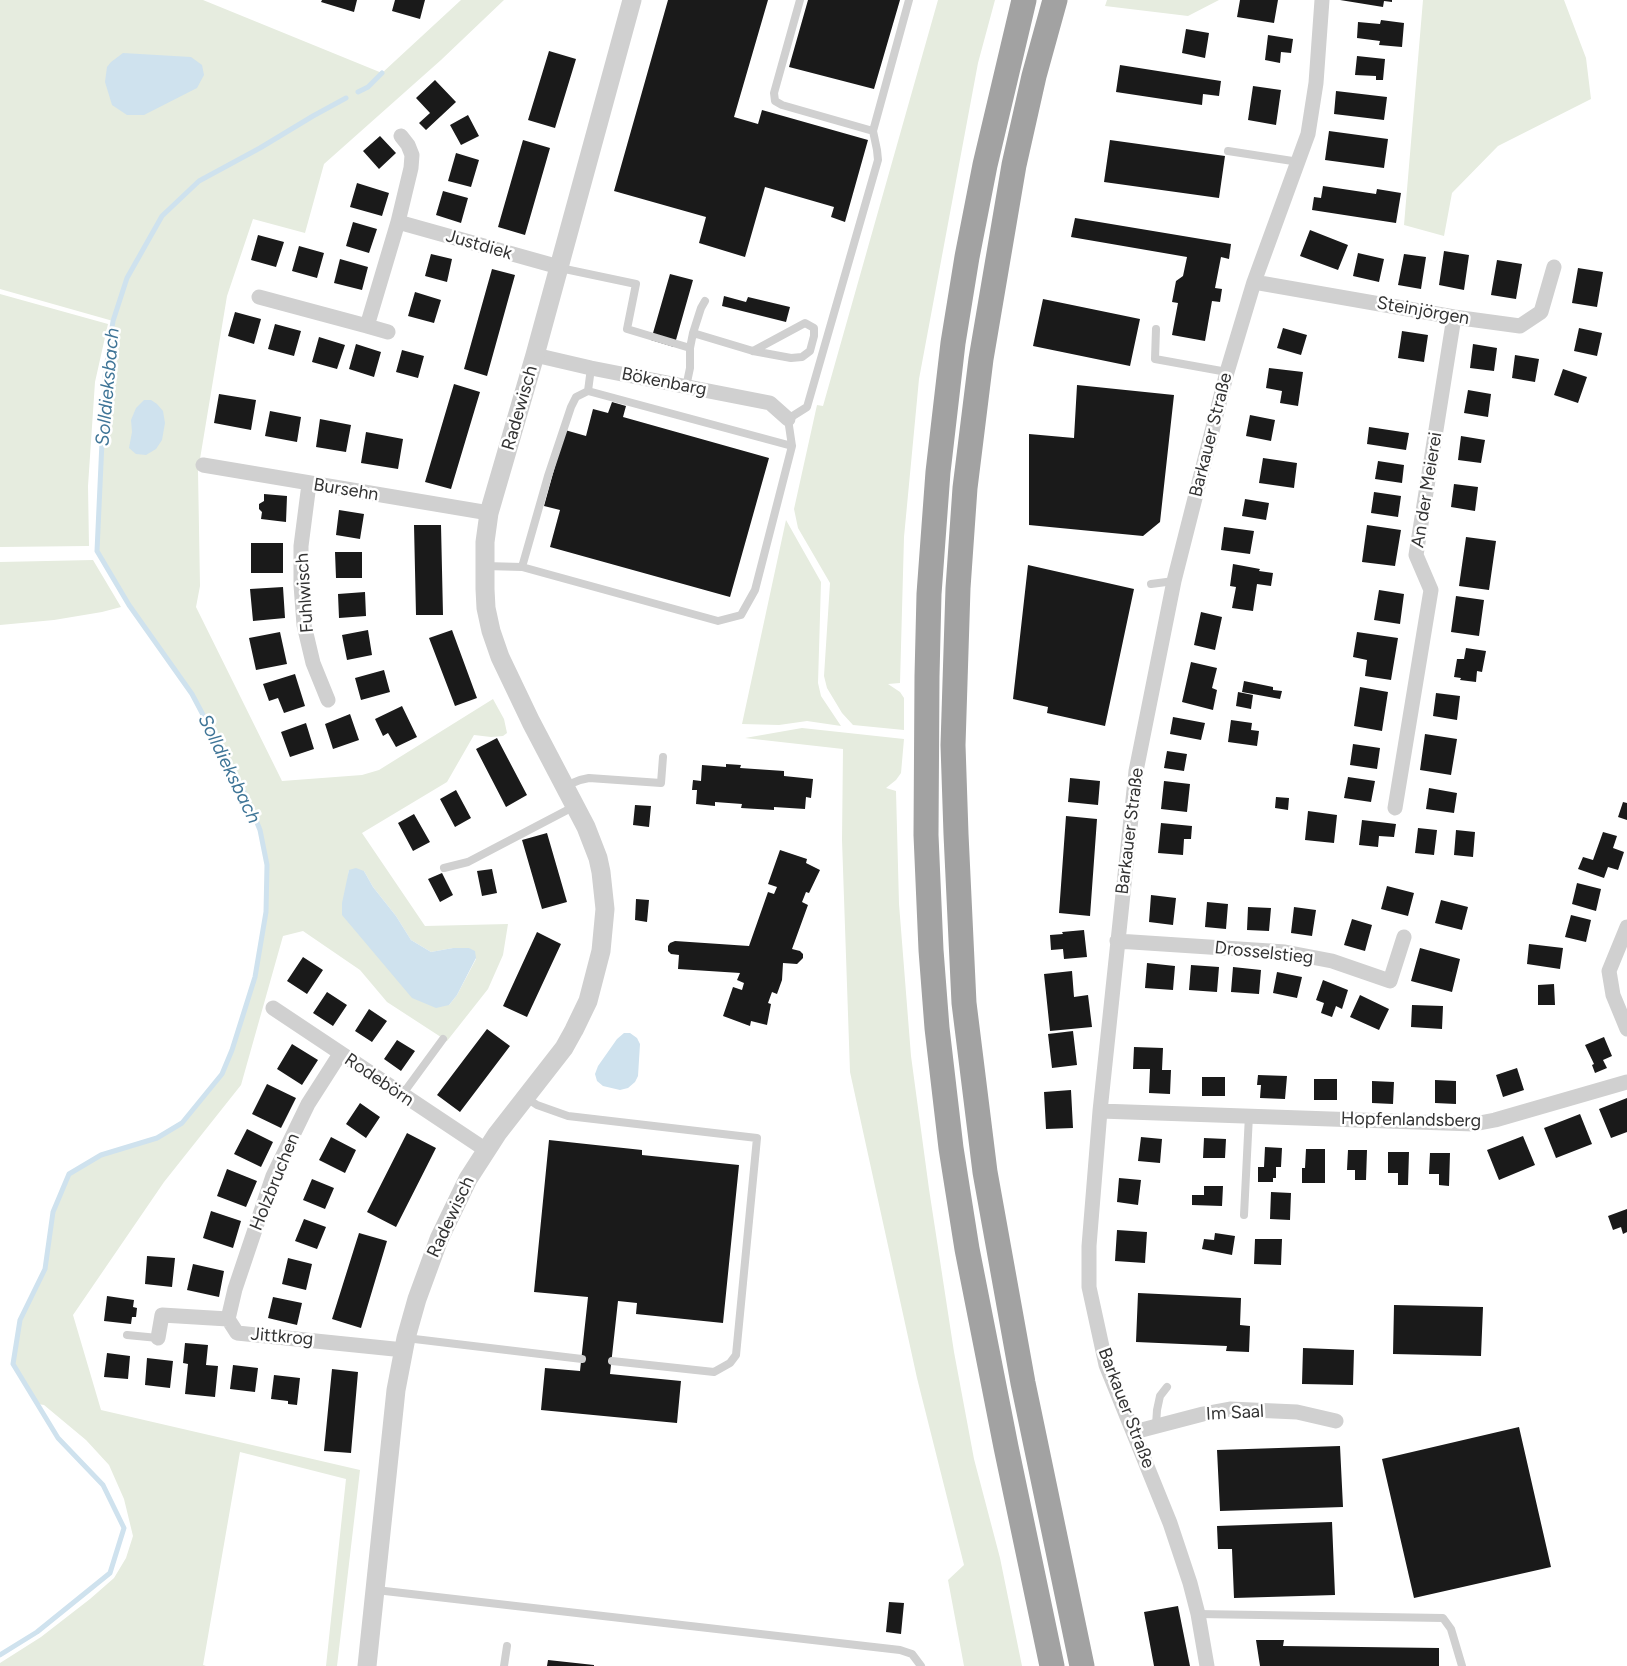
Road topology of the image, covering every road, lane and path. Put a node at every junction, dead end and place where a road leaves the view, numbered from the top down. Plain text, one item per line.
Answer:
1 (632, 0) edge
2 (800, 0) edge
3 (909, 0) edge
4 (1024, 0) edge
5 (1055, 0) edge
6 (1322, 0) edge
7 (873, 131) junction
8 (401, 136) dead end
9 (1228, 151) dead end
10 (1299, 162) junction
11 (398, 222) junction
12 (1554, 267) dead end
13 (559, 268) junction
14 (1254, 282) junction
15 (260, 297) dead end
16 (705, 301) dead end
17 (1454, 317) junction
18 (366, 326) junction
19 (1156, 329) dead end
20 (388, 332) dead end
21 (693, 333) junction
22 (690, 348) junction
23 (752, 351) junction
24 (535, 355) junction
25 (591, 368) junction
26 (1227, 372) junction
27 (686, 387) junction
28 (588, 390) junction
29 (788, 419) junction
30 (792, 446) junction
31 (203, 465) dead end
32 (308, 484) junction
33 (489, 513) junction
34 (485, 566) junction
35 (522, 567) junction
36 (1174, 581) junction
37 (1151, 584) dead end
38 (328, 700) dead end
39 (663, 757) dead end
40 (565, 786) junction
41 (576, 806) junction
42 (1395, 808) dead end
43 (444, 868) dead end
44 (1627, 927) edge
45 (1404, 937) dead end
46 (1117, 940) junction
47 (274, 1008) dead end
48 (1627, 1029) edge
49 (443, 1039) dead end
50 (340, 1054) junction
51 (1627, 1082) edge
52 (402, 1095) junction
53 (525, 1097) junction
54 (1100, 1111) junction
55 (1249, 1116) junction
56 (486, 1150) junction
57 (1244, 1215) dead end
58 (228, 1319) junction
59 (127, 1335) dead end
60 (158, 1338) joint
61 (405, 1344) junction
62 (582, 1359) dead end
63 (612, 1362) dead end
64 (1167, 1387) dead end
65 (1336, 1421) dead end
66 (1156, 1426) junction
67 (1134, 1432) junction
68 (376, 1590) junction
69 (1198, 1614) junction
70 (507, 1646) dead end
71 (367, 1666) edge
72 (504, 1666) edge
73 (921, 1666) edge
74 (1052, 1666) edge
75 (1082, 1666) edge
76 (1207, 1666) edge
77 (1462, 1666) edge

1 - 13 street, Radewisch
2 - 7 lane
3 - 7 lane
4 - 74 highway
5 - 75 highway
6 - 10 street, Barkauer Straße
7 - 29 lane
8 - 11 street
9 - 10 lane
10 - 14 street, Barkauer Straße
11 - 13 street, Justdiek
11 - 18 street
12 - 17 street, Steinjörgen
13 - 22 lane
13 - 24 street, Radewisch
14 - 17 street, Steinjörgen
14 - 26 street, Barkauer Straße
15 - 18 street
16 - 21 lane
17 - 42 street, An der Meierei
18 - 20 street
19 - 26 lane
21 - 22 lane
21 - 23 lane
22 - 27 lane
23 - 23 lane
24 - 25 street, Bökenbarg
24 - 33 street, Radewisch
25 - 27 street, Bökenbarg
25 - 28 lane
26 - 36 street, Barkauer Straße
27 - 29 street, Bökenbarg
28 - 30 lane
28 - 35 lane
29 - 30 lane
30 - 35 lane
31 - 32 street, Bursehn
32 - 33 street, Bursehn
32 - 38 street, Fuhlwisch
33 - 34 street, Radewisch
34 - 35 lane
34 - 40 street, Radewisch
36 - 37 lane
36 - 46 street, Barkauer Straße
39 - 40 lane
40 - 41 street, Radewisch
41 - 43 lane
41 - 53 street, Radewisch
44 - 48 street
45 - 46 street, Drosselstieg
46 - 54 street, Barkauer Straße
47 - 50 street, Rodebörn
49 - 52 lane
50 - 52 street, Rodebörn
50 - 58 street, Holzbruchen
51 - 55 street, Hopfenlandsberg
52 - 56 street, Rodebörn
53 - 56 street, Radewisch
53 - 63 lane
54 - 55 street, Hopfenlandsberg
54 - 67 street, Barkauer Straße
55 - 57 lane
56 - 61 street, Radewisch
58 - 60 street, Jittkrog
58 - 61 street, Jittkrog
59 - 60 lane, Jittkrog
61 - 62 lane
61 - 68 street, Radewisch
64 - 66 lane
65 - 66 street, Im Saal
66 - 67 street, Im Saal
67 - 69 street, Barkauer Straße
68 - 71 street, Radewisch
68 - 73 lane
69 - 76 street, Barkauer Straße
69 - 77 lane
70 - 72 lane

